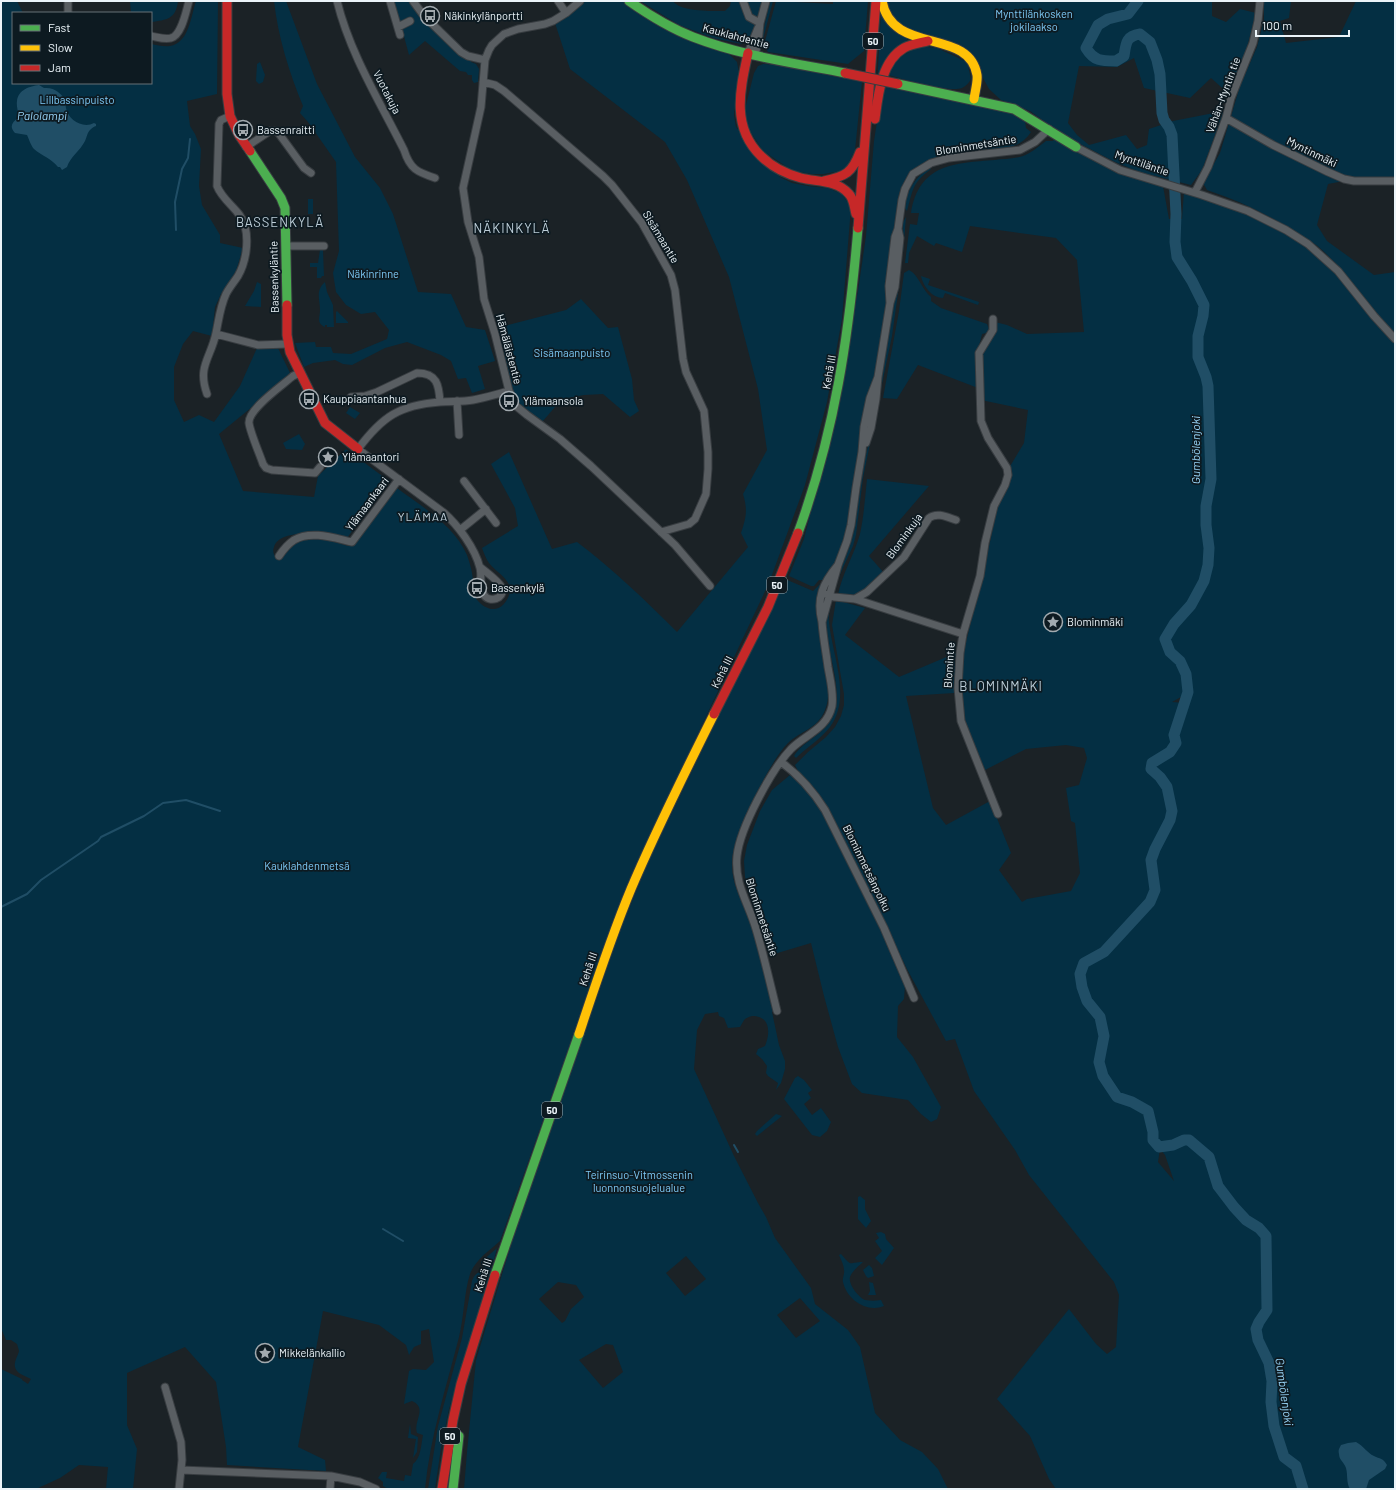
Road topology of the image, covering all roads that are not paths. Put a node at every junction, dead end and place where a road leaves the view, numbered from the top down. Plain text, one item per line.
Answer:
1 (68, 1) edge
2 (189, 1) edge
3 (227, 1) edge
4 (337, 1) edge
5 (390, 1) edge
6 (413, 1) edge
7 (558, 1) edge
8 (580, 1) edge
9 (629, 1) edge
10 (743, 1) edge
11 (766, 1) edge
12 (876, 1) edge
13 (882, 1) edge
14 (1260, 1) edge
15 (68, 12) edge
16 (566, 13) junction
17 (410, 21) dead end
18 (760, 23) junction
19 (398, 27) junction
20 (400, 35) dead end
21 (152, 36) edge
22 (929, 41) junction
23 (751, 54) junction
24 (485, 60) junction
25 (845, 72) joint
26 (483, 82) junction
27 (974, 100) junction
28 (230, 116) junction
29 (1226, 118) junction
30 (1049, 129) junction
31 (865, 138) junction
32 (246, 147) junction
33 (1076, 147) joint
34 (863, 166) junction
35 (311, 173) dead end
36 (435, 178) dead end
37 (824, 181) junction
38 (1395, 181) edge
39 (1195, 192) junction
40 (858, 226) junction
41 (286, 246) junction
42 (324, 246) dead end
43 (992, 318) dead end
44 (216, 334) junction
45 (1395, 339) edge
46 (288, 344) junction
47 (300, 373) junction
48 (509, 391) junction
49 (207, 394) dead end
50 (351, 397) dead end
51 (457, 401) junction
52 (440, 402) junction
53 (459, 435) dead end
54 (358, 449) junction
55 (320, 467) dead end
56 (399, 479) junction
57 (464, 481) dead end
58 (486, 509) junction
59 (956, 520) dead end
60 (496, 523) dead end
61 (460, 530) junction
62 (661, 532) junction
63 (279, 556) dead end
64 (480, 567) dead end
65 (710, 586) dead end
66 (825, 594) junction
67 (855, 599) junction
68 (963, 634) junction
69 (781, 762) junction
70 (998, 814) dead end
71 (914, 998) dead end
72 (777, 1011) dead end
73 (479, 1327) junction
74 (165, 1386) dead end
75 (181, 1470) junction
76 (331, 1476) junction
77 (179, 1489) edge
78 (330, 1489) edge
79 (376, 1489) edge
80 (442, 1489) edge
81 (453, 1489) edge

1 - 15 street
2 - 21 street
3 - 28 main road, Bassenkyläntie
4 - 36 street, Vuotakuja
5 - 19 street
6 - 24 street
7 - 16 street
8 - 16 street
9 - 23 main road, Kauklahdentie
10 - 18 street
11 - 18 street
12 - 31 main road, Kehä III / 50
13 - 22 main road
14 - 29 street, Vähän-Myntin tie
16 - 24 street
17 - 19 street
18 - 23 street
19 - 20 street
22 - 27 main road
22 - 34 main road
23 - 25 main road, Kauklahdentie
23 - 37 main road
24 - 26 street, Hämäläistentie
25 - 27 main road, Mynttiläntie, bridge
26 - 48 street, Hämäläistentie
26 - 62 street, Sisämaantie
27 - 30 main road, Mynttiläntie
28 - 32 main road, Bassenkyläntie
28 - 44 street
29 - 38 street, Myntinmäki
29 - 39 street, Vähän-Myntin tie
30 - 33 main road, Mynttiläntie
30 - 66 street, Blominmetsäntie
31 - 34 main road, Kehä III / 50
31 - 37 main road
32 - 35 street
32 - 41 main road, Bassenkyläntie
33 - 39 street, Mynttiläntie
34 - 40 main road, Kehä III / 50
37 - 40 main road
39 - 45 street, Mynttiläntie
40 - 73 main road, Kehä III / 50
41 - 42 street
41 - 46 main road, Bassenkyläntie
43 - 68 street
44 - 46 street
44 - 49 street
46 - 47 main road, Bassenkyläntie
47 - 54 main road, Bassenkyläntie
47 - 55 street
48 - 51 street
48 - 62 street, Hämäläistentie
50 - 52 street
51 - 52 street
51 - 53 street
52 - 54 street
54 - 56 street
56 - 61 street
56 - 63 street, Ylämaankaari
57 - 58 street
58 - 60 street
58 - 61 street
59 - 67 street, Blominkuja
61 - 64 street
62 - 65 street, Hämäläistentie
66 - 67 street, Blomintie
66 - 69 street, Blominmetsäntie
67 - 68 street, Blomintie
68 - 70 street, Blomintie
69 - 71 street, Blominmetsänpolku
69 - 72 street, Blominmetsäntie
73 - 80 main road, Kehä III / 50
73 - 81 main road, Kehä III / 50
74 - 75 street
75 - 76 street
75 - 77 street
76 - 78 street
76 - 79 street

